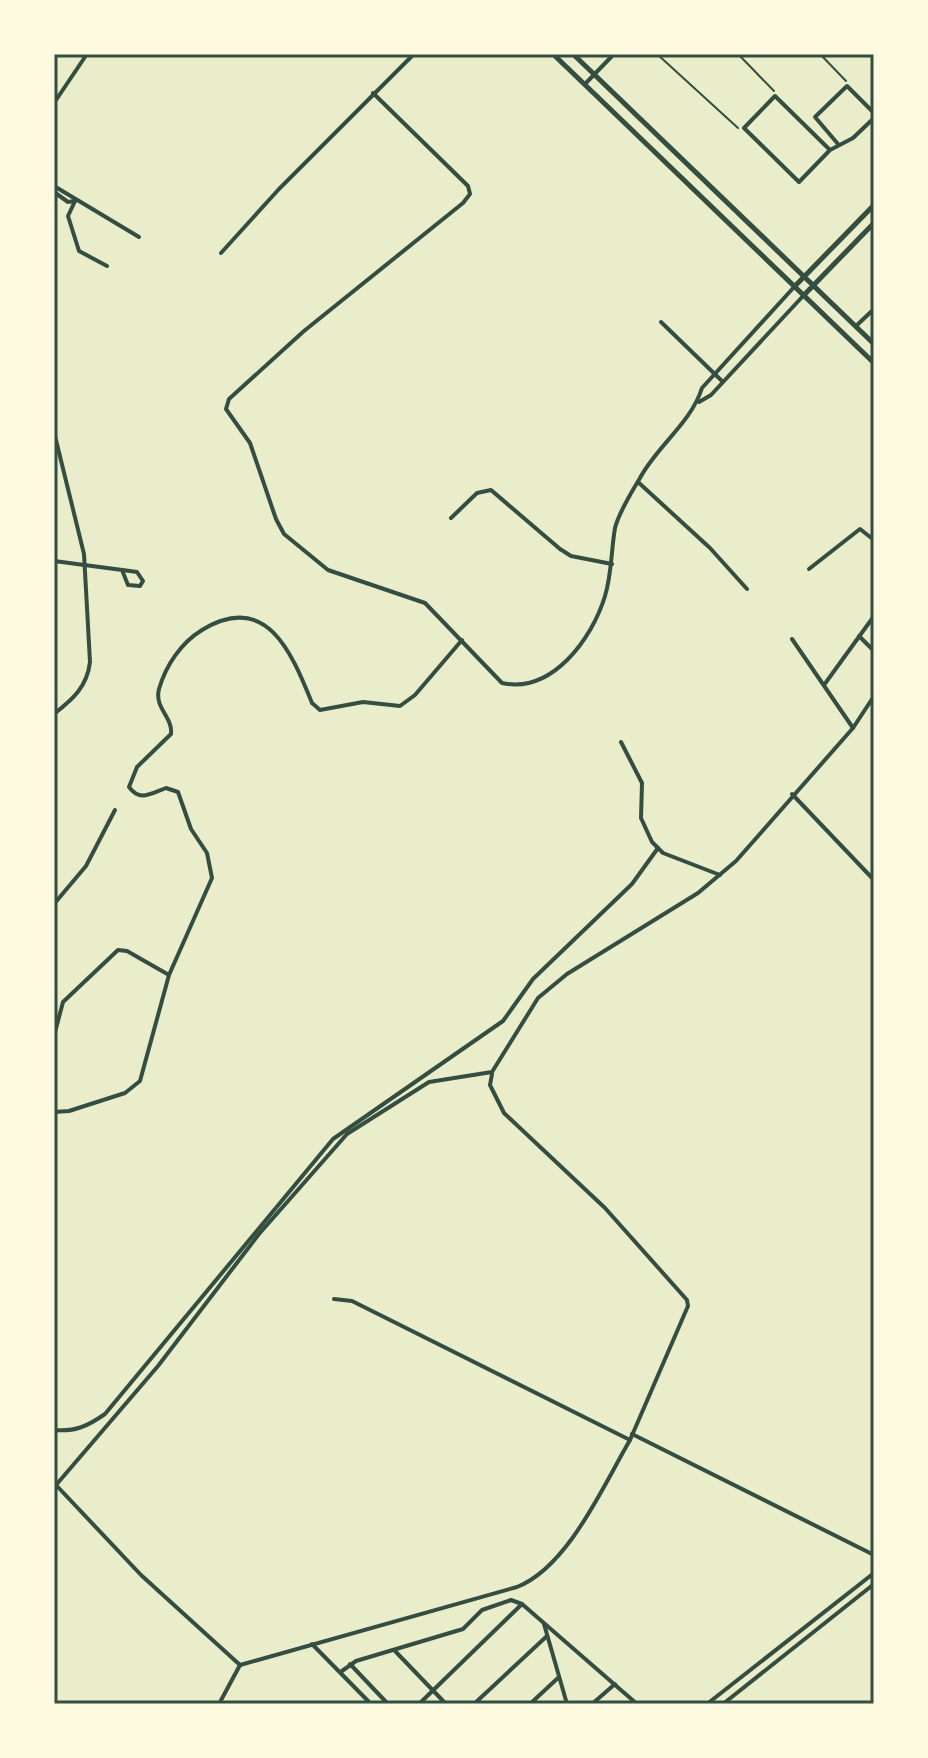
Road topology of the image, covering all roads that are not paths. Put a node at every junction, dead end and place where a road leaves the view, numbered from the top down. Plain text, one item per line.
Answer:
1 (87, 54) edge
2 (414, 54) edge
3 (553, 54) edge
4 (573, 54) edge
5 (614, 54) edge
6 (594, 74) junction
7 (585, 85) junction
8 (373, 93) junction
9 (54, 103) edge
10 (874, 115) edge
11 (838, 144) junction
12 (830, 150) junction
13 (54, 186) edge
14 (54, 192) edge
15 (75, 201) junction
16 (874, 205) edge
17 (874, 223) edge
18 (139, 237) dead end
19 (221, 253) dead end
20 (107, 266) dead end
21 (806, 275) junction
22 (815, 284) junction
23 (795, 286) junction
24 (804, 295) junction
25 (874, 309) edge
26 (661, 322) dead end
27 (856, 326) junction
28 (874, 344) edge
29 (874, 363) edge
30 (714, 373) junction
31 (722, 381) junction
32 (697, 403) junction
33 (54, 432) edge
34 (638, 482) junction
35 (451, 518) dead end
36 (874, 540) edge
37 (54, 561) edge
38 (612, 564) junction
39 (86, 566) junction
40 (809, 569) dead end
41 (122, 570) junction
42 (747, 589) dead end
43 (874, 616) edge
44 (858, 635) junction
45 (792, 639) dead end
46 (462, 640) junction
47 (874, 651) edge
48 (824, 685) junction
49 (874, 696) edge
50 (54, 714) edge
51 (853, 728) junction
52 (621, 742) dead end
53 (792, 794) junction
54 (115, 810) dead end
55 (658, 848) junction
56 (720, 875) junction
57 (874, 880) edge
58 (54, 904) edge
59 (169, 975) junction
60 (54, 1036) edge
61 (492, 1072) junction
62 (54, 1112) edge
63 (334, 1299) dead end
64 (54, 1430) edge
65 (632, 1434) junction
66 (630, 1440) junction
67 (55, 1484) edge
68 (874, 1555) edge
69 (874, 1573) edge
70 (874, 1584) edge
71 (522, 1604) junction
72 (543, 1622) junction
73 (547, 1636) junction
74 (312, 1644) junction
75 (394, 1650) junction
76 (350, 1664) junction
77 (240, 1665) junction
78 (342, 1671) junction
79 (559, 1677) junction
80 (615, 1684) junction
81 (433, 1690) junction
82 (369, 1703) edge
83 (219, 1704) edge
84 (388, 1704) edge
85 (419, 1704) edge
86 (446, 1704) edge
87 (474, 1704) edge
88 (530, 1704) edge
89 (567, 1704) edge
90 (592, 1704) edge
91 (637, 1704) edge
92 (707, 1704) edge
93 (723, 1704) edge

1 - 9 street
2 - 8 street
3 - 7 street
4 - 6 street
5 - 6 street
6 - 7 street
6 - 21 street
7 - 23 street
8 - 19 street
8 - 46 street
10 - 11 street
10 - 11 street
11 - 12 street
12 - 12 street
13 - 15 street
14 - 15 street
15 - 18 street
15 - 20 street
16 - 21 street
17 - 22 street
21 - 22 street
21 - 23 street
22 - 24 street
22 - 27 street
23 - 24 street
23 - 30 street
24 - 29 street
24 - 31 street
25 - 27 street
26 - 30 street
27 - 28 street
30 - 31 street
30 - 32 street
31 - 32 street
32 - 34 street
33 - 39 street
34 - 38 street
34 - 42 street
35 - 38 street
36 - 40 street
37 - 39 street
38 - 46 street
39 - 41 street
39 - 50 street
41 - 41 street
43 - 44 street
44 - 47 street
44 - 48 street
45 - 48 street
46 - 59 street
48 - 51 street
49 - 51 street
51 - 53 street
52 - 55 street
53 - 56 street
53 - 57 street
54 - 58 street
55 - 56 street
55 - 64 street
56 - 61 street
59 - 60 street
59 - 62 street
61 - 65 street
61 - 67 street
63 - 66 street
65 - 66 street
65 - 68 street
66 - 74 street
67 - 77 street
69 - 92 street
70 - 93 street
71 - 72 street
71 - 75 street
71 - 81 street
72 - 73 street
72 - 80 street
73 - 79 street
73 - 87 street
74 - 77 street
74 - 78 street
75 - 76 street
75 - 81 street
76 - 78 street
76 - 84 street
77 - 83 street
78 - 82 street
79 - 88 street
79 - 89 street
80 - 90 street
80 - 91 street
81 - 85 street
81 - 86 street

